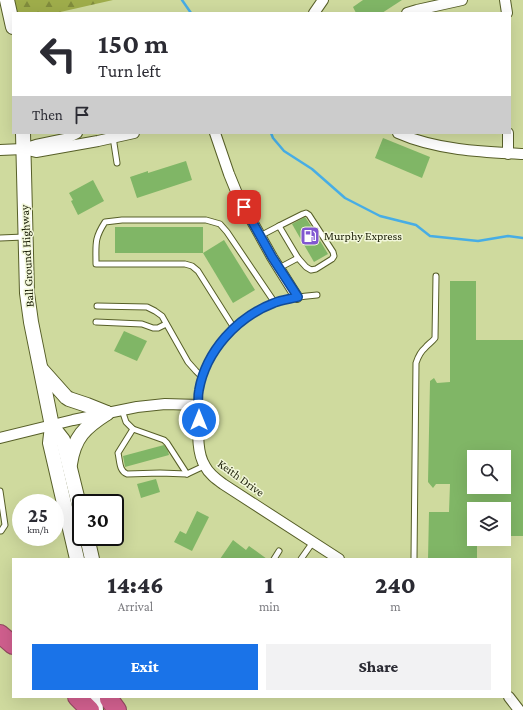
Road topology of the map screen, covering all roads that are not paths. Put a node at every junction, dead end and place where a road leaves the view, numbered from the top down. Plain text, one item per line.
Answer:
1 (7, 0) edge
2 (323, 0) edge
3 (462, 0) edge
4 (505, 0) edge
5 (429, 10) edge
6 (319, 12) edge
7 (410, 12) edge
8 (507, 12) edge
9 (12, 22) edge
10 (23, 134) edge
11 (75, 134) edge
12 (124, 134) edge
13 (215, 134) edge
14 (401, 134) edge
15 (434, 134) edge
16 (508, 134) edge
17 (113, 135) edge
18 (434, 144) junction
19 (23, 149) junction
20 (0, 150) edge
21 (508, 154) junction
22 (523, 154) edge
23 (116, 163) dead end
24 (279, 226) junction
25 (260, 236) junction
26 (25, 237) junction
27 (0, 238) edge
28 (298, 258) junction
29 (279, 268) junction
30 (436, 276) dead end
31 (318, 295) dead end
32 (298, 297) junction
33 (275, 303) junction
34 (97, 306) dead end
35 (96, 322) dead end
36 (166, 324) junction
37 (234, 328) junction
38 (40, 368) junction
39 (202, 377) junction
40 (199, 405) junction
41 (122, 410) junction
42 (107, 413) junction
43 (52, 426) junction
44 (133, 429) junction
45 (0, 438) edge
46 (69, 466) junction
47 (204, 466) junction
48 (187, 474) junction
49 (0, 491) edge
50 (76, 494) edge
51 (0, 531) edge
52 (312, 542) junction
53 (89, 546) edge
54 (279, 551) dead end
55 (77, 558) edge
56 (92, 558) edge
57 (275, 558) edge
58 (302, 558) edge
59 (337, 558) edge
60 (414, 558) edge
61 (0, 633) edge
62 (12, 637) edge
63 (12, 644) edge
64 (78, 698) edge
65 (510, 698) edge
66 (90, 710) edge
67 (519, 710) edge

1 - 9 main road
2 - 6 street
3 - 5 street
4 - 8 street
5 - 7 street
10 - 19 main road, Ball Ground Highway
11 - 19 street
12 - 17 street
13 - 25 street
14 - 18 street
15 - 18 street
16 - 21 street
17 - 19 street
17 - 23 lane
18 - 21 street
19 - 20 street
19 - 26 main road, Ball Ground Highway
21 - 22 street
24 - 25 lane
24 - 28 lane
24 - 28 lane
25 - 29 street
26 - 27 lane
26 - 38 main road, Ball Ground Highway
28 - 29 lane
29 - 32 street
30 - 60 lane
31 - 32 lane
32 - 33 lane
33 - 37 lane
33 - 37 lane
34 - 36 lane
35 - 36 lane
36 - 39 lane
37 - 39 lane
38 - 42 main road
38 - 43 main road, Ball Ground Highway
39 - 40 lane
40 - 41 street
40 - 47 street, Keith Drive
41 - 42 street
41 - 44 lane
42 - 43 street
42 - 46 main road
43 - 45 street
43 - 46 main road, Ball Ground Highway
43 - 55 main road, Ball Ground Highway
44 - 48 lane
44 - 48 lane
46 - 50 main road, Ball Ground Highway
47 - 48 lane
47 - 52 street, Keith Drive
49 - 51 lane
52 - 58 lane
52 - 59 street, Keith Drive
53 - 56 main road
54 - 57 lane
61 - 62 highway
61 - 63 highway
64 - 66 highway
65 - 67 street

